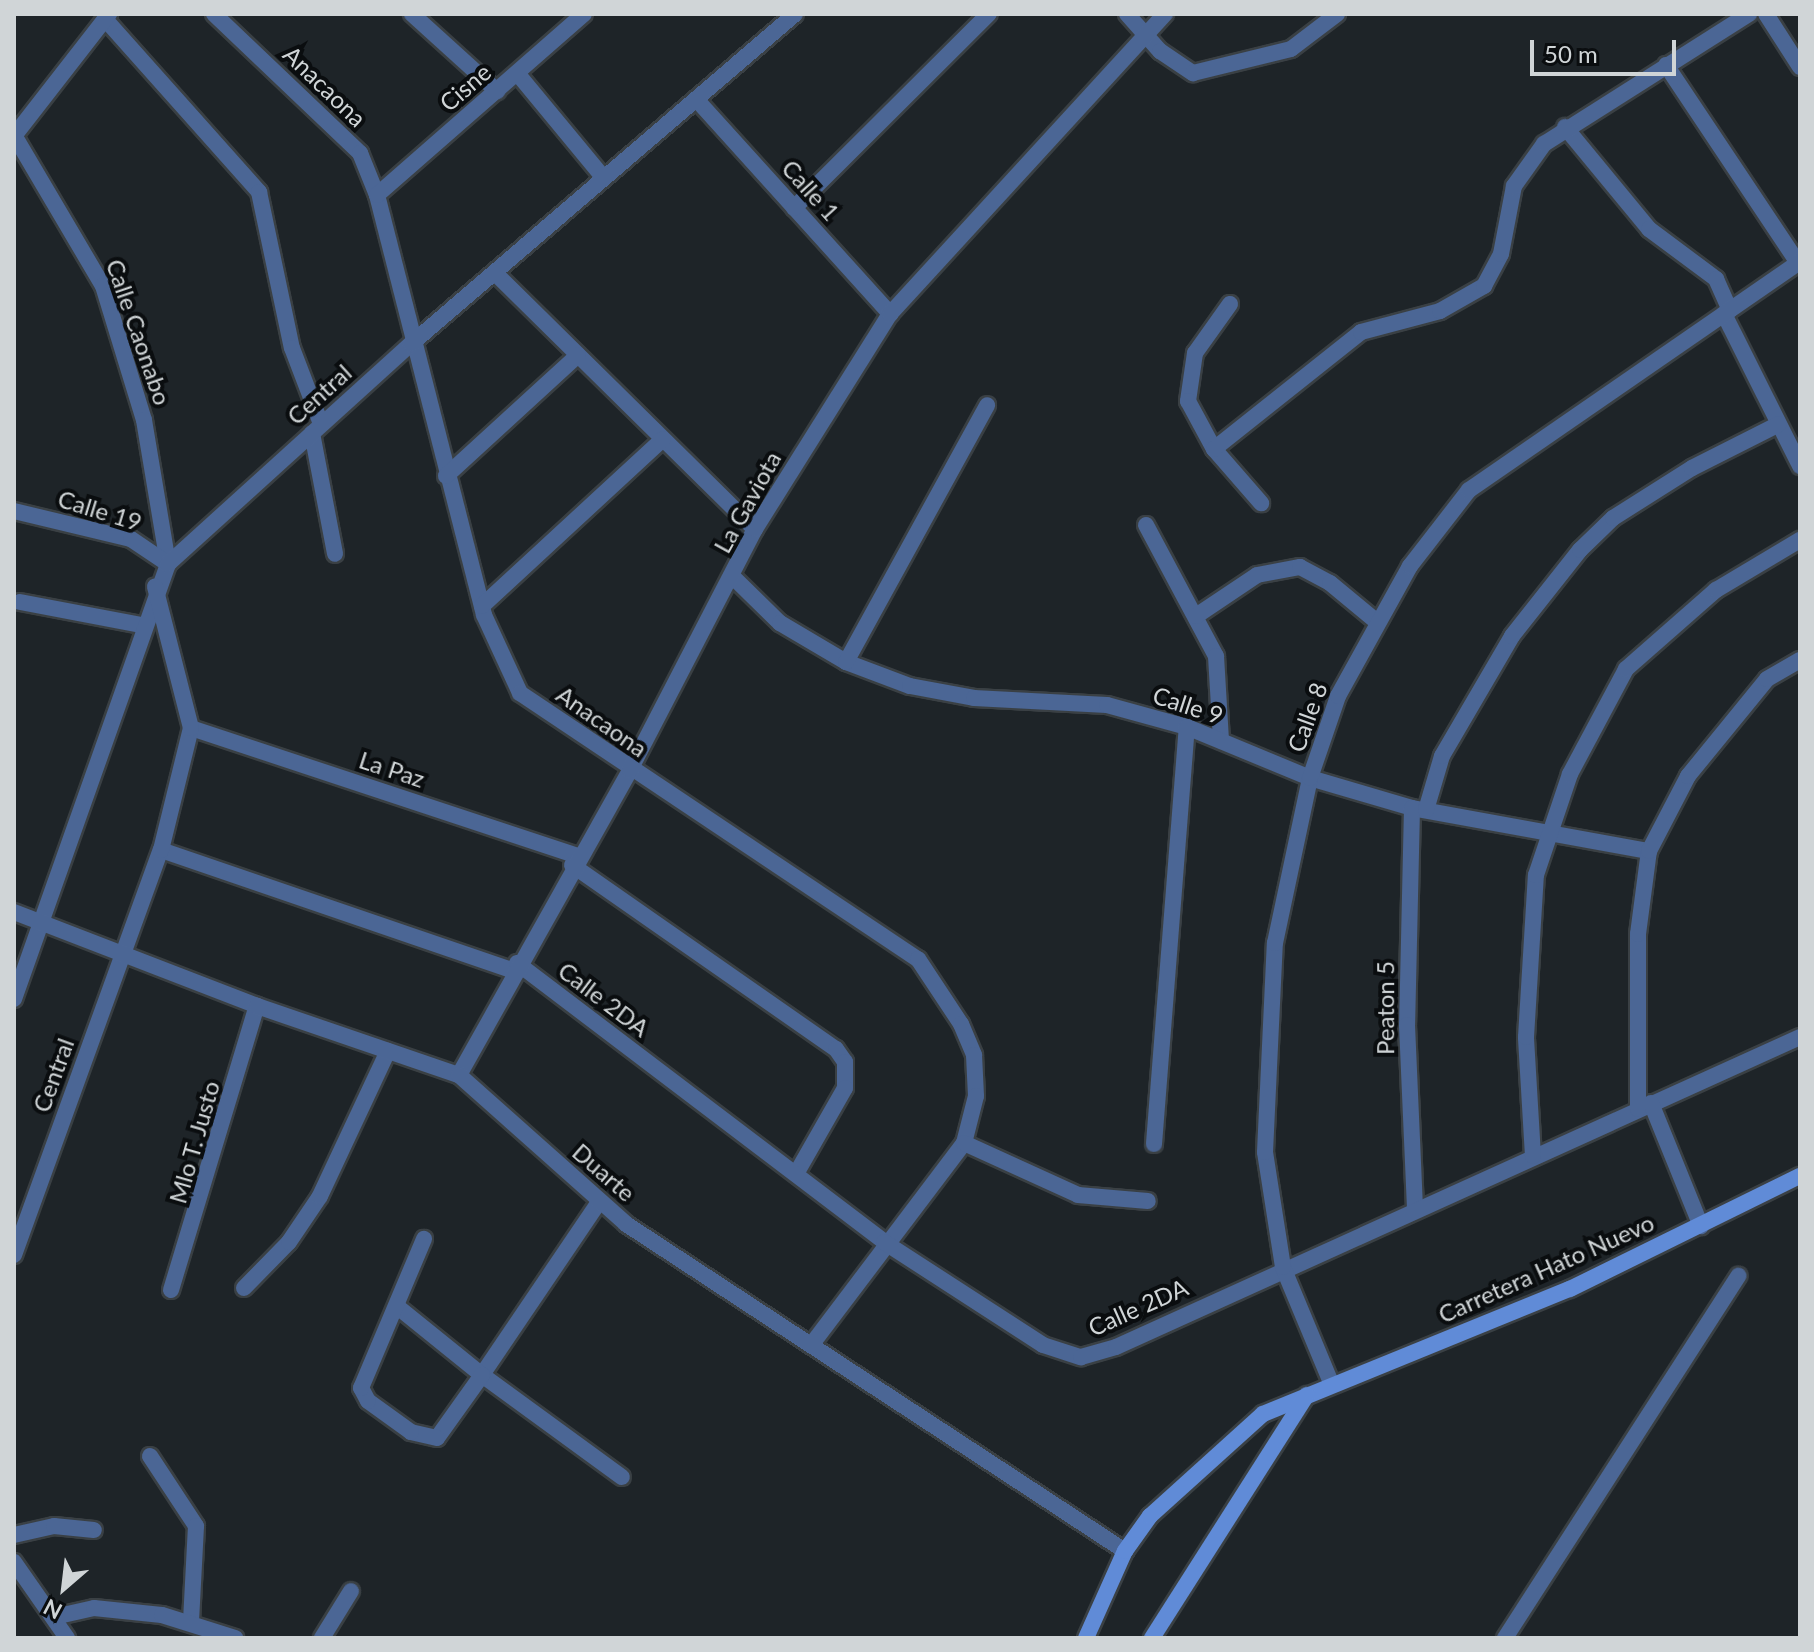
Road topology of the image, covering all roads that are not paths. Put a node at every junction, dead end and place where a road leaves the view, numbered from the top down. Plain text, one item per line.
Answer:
1 (214, 14) edge
2 (412, 14) edge
3 (584, 14) edge
4 (795, 14) edge
5 (989, 14) edge
6 (1127, 14) edge
7 (1165, 14) edge
8 (1337, 14) edge
9 (1749, 14) edge
10 (1766, 14) edge
11 (107, 16) edge
12 (1143, 34) junction
13 (1666, 65) junction
14 (1800, 67) edge
15 (517, 73) junction
16 (497, 91) junction
17 (696, 99) junction
18 (1565, 127) junction
19 (14, 136) edge
20 (604, 178) junction
21 (377, 195) junction
22 (794, 208) junction
23 (1799, 262) edge
24 (495, 273) junction
25 (1230, 304) dead end
26 (1727, 312) junction
27 (890, 314) junction
28 (411, 344) junction
29 (578, 355) junction
30 (987, 405) dead end
31 (1779, 424) junction
32 (317, 428) junction
33 (663, 439) junction
34 (1214, 449) junction
35 (1800, 466) edge
36 (446, 476) junction
37 (1261, 503) dead end
38 (14, 511) edge
39 (1146, 525) dead end
40 (755, 529) junction
41 (1800, 540) edge
42 (335, 554) dead end
43 (168, 564) junction
44 (733, 577) junction
45 (155, 587) junction
46 (20, 602) dead end
47 (482, 606) junction
48 (1196, 616) junction
49 (1376, 621) junction
50 (142, 625) junction
51 (1800, 660) edge
52 (846, 662) junction
53 (1187, 727) junction
54 (191, 728) junction
55 (1221, 741) junction
56 (630, 770) junction
57 (1310, 778) junction
58 (1419, 809) junction
59 (1550, 832) junction
60 (161, 850) junction
61 (1649, 851) junction
62 (575, 860) junction
63 (14, 912) edge
64 (41, 923) junction
65 (122, 957) junction
66 (516, 967) junction
67 (14, 999) edge
68 (257, 1006) junction
69 (1800, 1037) edge
70 (388, 1051) junction
71 (459, 1075) junction
72 (1644, 1106) junction
73 (964, 1143) junction
74 (1154, 1144) dead end
75 (1533, 1156) junction
76 (796, 1174) junction
77 (1800, 1176) edge
78 (1148, 1201) dead end
79 (599, 1202) junction
80 (1415, 1208) junction
81 (1701, 1226) junction
82 (424, 1239) dead end
83 (884, 1242) junction
84 (14, 1255) edge
85 (1283, 1267) junction
86 (1738, 1276) dead end
87 (244, 1288) dead end
88 (171, 1290) dead end
89 (399, 1308) junction
90 (811, 1345) junction
91 (482, 1375) junction
92 (1332, 1385) junction
93 (1307, 1395) junction
94 (150, 1456) dead end
95 (622, 1477) dead end
96 (94, 1530) dead end
97 (14, 1535) edge
98 (1125, 1551) junction
99 (14, 1562) edge
100 (351, 1591) dead end
101 (54, 1617) junction
102 (191, 1621) junction
103 (67, 1638) edge
104 (235, 1638) edge
105 (322, 1638) edge
106 (1086, 1638) edge
107 (1152, 1638) edge
108 (1505, 1638) edge

1 - 21 street, Anacaona
2 - 16 street
3 - 15 street, Cisne
4 - 17 street, Central
5 - 22 street
6 - 12 street
7 - 12 street, La Gaviota
8 - 12 street
9 - 13 street
10 - 14 street
11 - 19 street
11 - 32 street
12 - 27 street, La Gaviota
13 - 18 street
13 - 23 street
15 - 16 street, Cisne
15 - 20 street
16 - 21 street, Cisne
17 - 20 street, Central
17 - 22 street, Calle 1
18 - 26 street
18 - 34 street
19 - 43 street, Calle Caonabo
20 - 24 street, Central
21 - 28 street, Anacaona
22 - 27 street, Calle 1
23 - 26 street, Calle 8
24 - 28 street, Central
24 - 29 street
25 - 34 street
26 - 31 street
26 - 49 street, Calle 8
27 - 40 street, La Gaviota
28 - 32 street, Central
28 - 36 street, Anacaona
29 - 33 street
29 - 36 street
30 - 52 street
31 - 35 street
31 - 58 street, Peaton 5
32 - 42 street
32 - 43 street, Central
33 - 40 street
33 - 47 street
34 - 37 street
36 - 47 street, Anacaona
38 - 43 street, Calle 19
39 - 48 street
40 - 44 street, La Gaviota
41 - 59 street
43 - 45 street, Central
44 - 52 street, Calle 9
44 - 56 street, La Gaviota
45 - 50 street, Central
45 - 54 street
46 - 50 street
47 - 56 street, Anacaona
48 - 49 street
48 - 55 street
49 - 57 street, Calle 8
50 - 64 street, Central
51 - 61 street
52 - 53 street, Calle 9
53 - 55 street, Calle 9
53 - 74 street
54 - 60 street, Central
54 - 62 street, La Paz
55 - 57 street, Calle 9
56 - 62 street, La Gaviota
56 - 73 street, Anacaona
57 - 58 street, Calle 9
57 - 85 street, Calle 8
58 - 59 street, Calle 9
58 - 80 street, Peaton 5
59 - 61 street, Calle 9
59 - 75 street
60 - 65 street, Central
60 - 66 street, Calle 2DA
61 - 72 street
62 - 66 street, La Gaviota
62 - 76 street, La Paz
63 - 64 street, Duarte
64 - 65 street, Duarte
64 - 67 street, Central
65 - 68 street, Duarte
65 - 84 street, Central
66 - 71 street, La Gaviota
66 - 76 street, Calle 2DA
68 - 70 street, Duarte
68 - 88 street, Mlo T. Justo
69 - 72 street, Calle 2DA
70 - 71 street, Duarte
70 - 87 street
71 - 79 street, Duarte
72 - 75 street, Calle 2DA
72 - 81 street
73 - 78 street
73 - 83 street, Anacaona
75 - 80 street, Calle 2DA
76 - 83 street, Calle 2DA
77 - 81 main road, Carretera Hato Nuevo
79 - 90 street, Duarte
79 - 91 street
80 - 85 street, Calle 2DA
81 - 92 main road, Carretera Hato Nuevo
82 - 89 street
83 - 85 street, Calle 2DA
83 - 90 street, Anacaona
85 - 92 street, Calle 8
86 - 108 street
89 - 91 street
89 - 91 street
90 - 98 street, Duarte
91 - 95 street
92 - 93 main road, Carretera Hato Nuevo
93 - 98 main road, Carretera Hato Nuevo
93 - 107 main road
94 - 102 street
96 - 97 street
98 - 106 main road, Carretera Hato Nuevo
99 - 101 street
100 - 105 street
101 - 102 street
101 - 103 street
102 - 104 street

